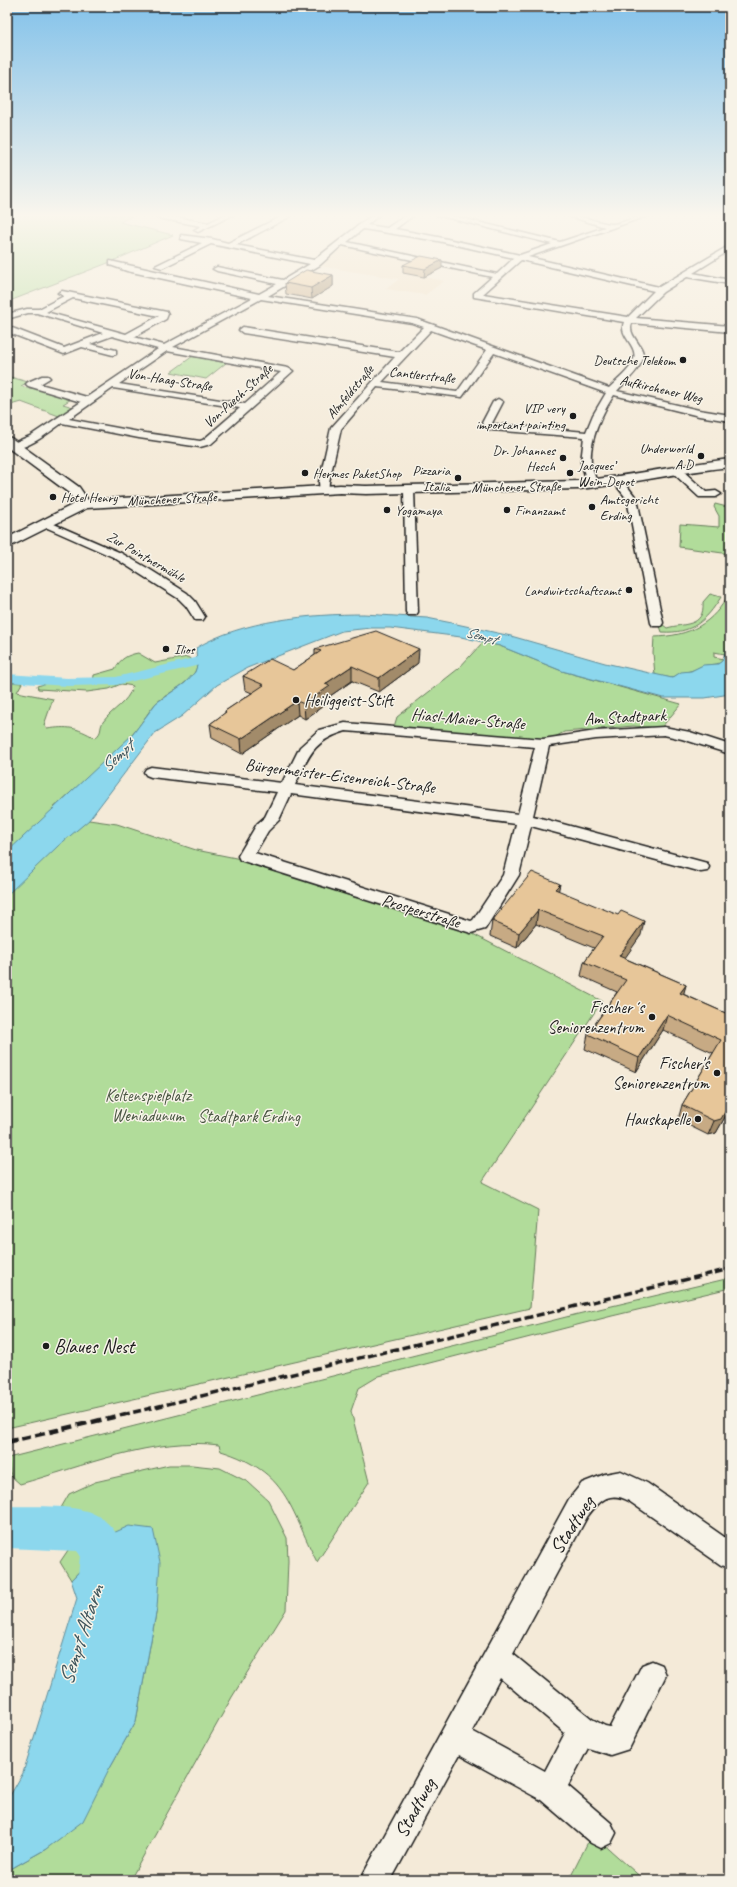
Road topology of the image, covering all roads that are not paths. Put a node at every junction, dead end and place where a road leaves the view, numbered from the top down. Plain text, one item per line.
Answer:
1 (56, 303) edge
2 (111, 303) edge
3 (248, 303) edge
4 (304, 303) edge
5 (526, 303) edge
6 (646, 303) edge
7 (40, 311) junction
8 (7, 317) edge
9 (63, 320) junction
10 (628, 320) junction
11 (49, 325) dead end
12 (429, 327) junction
13 (7, 329) edge
14 (730, 329) edge
15 (35, 330) dead end
16 (243, 330) dead end
17 (111, 333) junction
18 (21, 334) junction
19 (127, 337) junction
20 (80, 344) junction
21 (165, 348) junction
22 (492, 350) junction
23 (112, 352) dead end
24 (401, 355) junction
25 (45, 378) dead end
26 (375, 384) junction
27 (111, 385) junction
28 (611, 392) junction
29 (89, 401) junction
30 (498, 402) dead end
31 (248, 407) junction
32 (730, 418) edge
33 (61, 420) junction
34 (590, 435) junction
35 (11, 443) edge
36 (730, 463) edge
37 (676, 470) junction
38 (617, 480) junction
39 (592, 483) junction
40 (409, 489) junction
41 (324, 491) junction
42 (716, 494) dead end
43 (84, 504) junction
44 (47, 524) junction
45 (7, 544) edge
46 (412, 612) dead end
47 (199, 616) dead end
48 (657, 623) dead end
49 (543, 743) junction
50 (730, 750) edge
51 (151, 772) dead end
52 (286, 788) junction
53 (524, 821) junction
54 (246, 856) joint
55 (701, 867) dead end
56 (730, 1556) edge
57 (496, 1657) junction
58 (652, 1676) dead end
59 (582, 1729) junction
60 (454, 1737) junction
61 (551, 1790) junction
62 (601, 1833) dead end
63 (375, 1880) edge

1 - 7 street
2 - 19 street
3 - 21 street
4 - 12 street, Aufkirchener Weg
5 - 10 street
6 - 10 street
7 - 8 street
7 - 9 street
9 - 11 street
9 - 17 street
10 - 14 street
10 - 28 street
12 - 22 street, Aufkirchener Weg
12 - 24 street, Almfeldstraße
13 - 18 street
15 - 18 street
16 - 24 street
17 - 19 street
17 - 20 street
18 - 20 street
19 - 21 street
20 - 23 street
21 - 27 street
21 - 31 street, Von-Puech-Straße
22 - 26 street, Cantlerstraße
22 - 28 street, Aufkirchener Weg
24 - 26 street, Almfeldstraße
25 - 29 street
26 - 41 street, Almfeldstraße
27 - 29 street
27 - 31 street, Von-Haag-Straße
28 - 32 street, Aufkirchener Weg
28 - 34 street
29 - 33 street
30 - 34 street
31 - 33 street, Von-Puech-Straße
33 - 35 street
34 - 39 street
35 - 43 street
36 - 37 street, Münchener Straße
37 - 38 street, Münchener Straße
37 - 42 street
38 - 39 street, Münchener Straße
38 - 48 street
39 - 40 street, Münchener Straße
40 - 41 street, Münchener Straße
40 - 46 street
41 - 43 street, Münchener Straße
43 - 44 street, Münchener Straße
44 - 45 street, Münchener Straße
44 - 47 street, Zur Pointnermühle
49 - 50 street, Am Stadtpark
49 - 52 street, Hiasl-Maier-Straße
49 - 53 street, Prosperstraße
51 - 52 street, Bürgermeister-Eisenreich-Straße
52 - 53 street, Bürgermeister-Eisenreich-Straße
52 - 54 street, Hiasl-Maier-Straße
53 - 54 street, Prosperstraße
53 - 55 street, Bürgermeister-Eisenreich-Straße
56 - 57 street, Stadtweg
57 - 59 street
57 - 60 street, Stadtweg
58 - 59 street
59 - 61 street
60 - 61 street
60 - 63 street, Stadtweg
61 - 62 street

